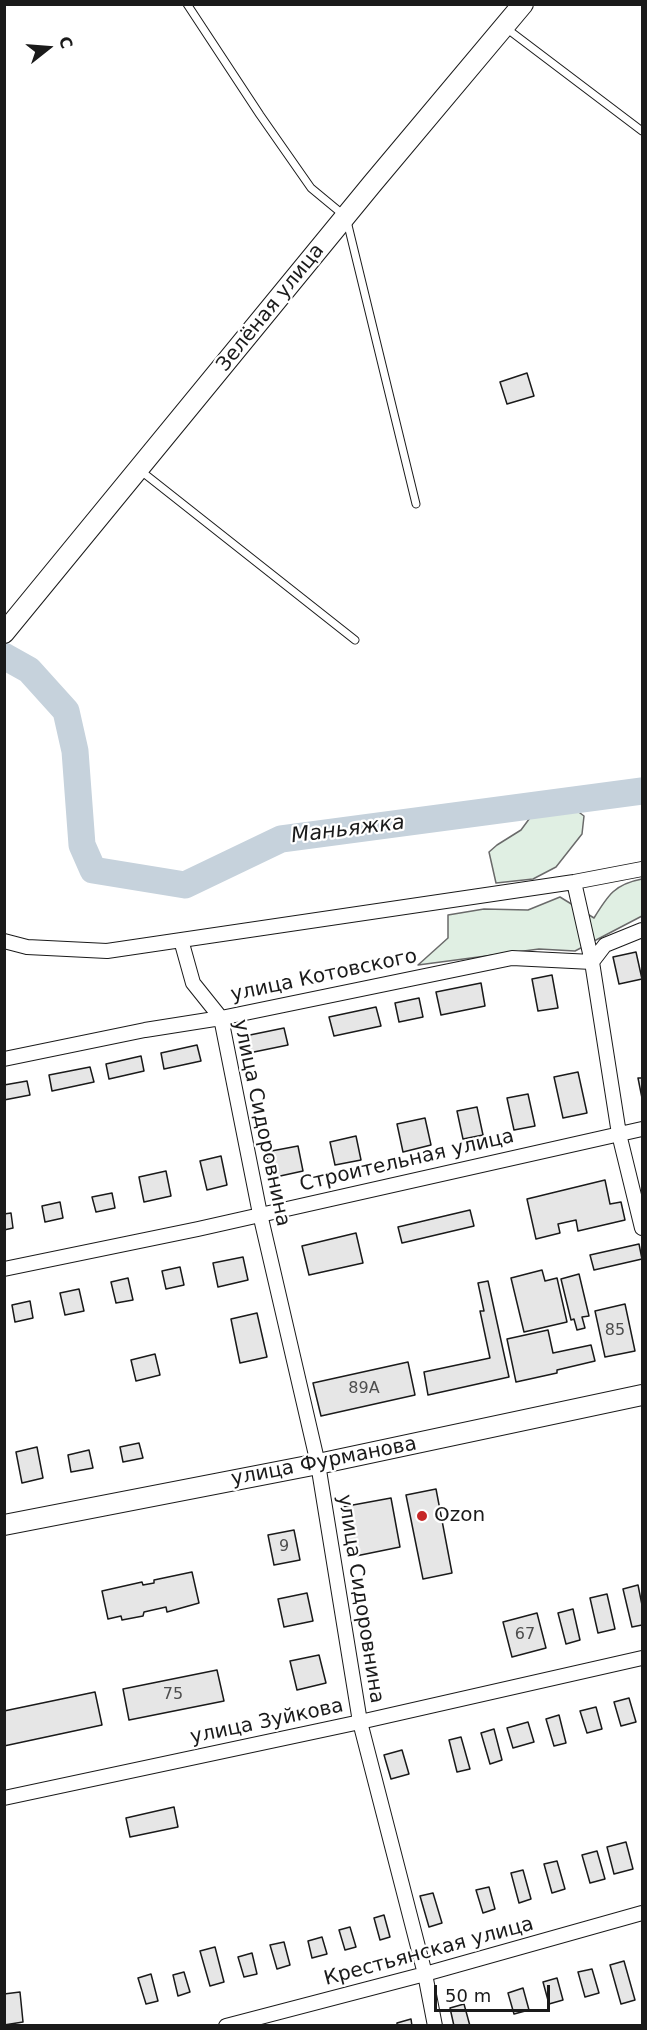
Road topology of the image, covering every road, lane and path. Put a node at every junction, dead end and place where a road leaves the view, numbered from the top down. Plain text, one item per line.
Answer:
1 (187, 4) edge
2 (523, 4) edge
3 (504, 27) junction
4 (642, 130) edge
5 (346, 217) junction
6 (139, 470) junction
7 (416, 504) dead end
8 (4, 633) edge
9 (356, 640) dead end
10 (642, 868) edge
11 (574, 882) junction
12 (642, 930) edge
13 (181, 940) junction
14 (4, 941) edge
15 (592, 962) junction
16 (221, 1018) junction
17 (4, 1059) edge
18 (642, 1129) edge
19 (619, 1134) junction
20 (260, 1214) junction
21 (642, 1228) edge
22 (4, 1269) edge
23 (642, 1395) edge
24 (318, 1464) junction
25 (4, 1525) edge
26 (642, 1658) edge
27 (360, 1722) junction
28 (4, 1798) edge
29 (642, 1913) edge
30 (425, 1974) junction
31 (226, 2025) edge
32 (435, 2025) edge

1 - 5 lane
2 - 3 street, Зелёная улица
3 - 4 lane
3 - 5 street, Зелёная улица
5 - 6 street, Зелёная улица
5 - 7 lane
6 - 8 street, Зелёная улица
6 - 9 lane
10 - 11 street
11 - 13 street
11 - 15 street
12 - 15 street
13 - 14 street
13 - 16 street, улица Сидоровнина
15 - 16 street, улица Котовского
15 - 19 street
16 - 17 street, улица Котовского
16 - 20 street, улица Сидоровнина
18 - 19 street, Строительная улица
19 - 20 street, Строительная улица
19 - 21 street
20 - 22 street, Строительная улица
20 - 24 street, улица Сидоровнина
23 - 24 street, улица Фурманова
24 - 25 street, улица Фурманова
24 - 27 street, улица Сидоровнина
26 - 27 street, улица Зуйкова
27 - 28 street, улица Зуйкова
27 - 30 street, улица Сидоровнина
29 - 30 street, Крестьянская улица
30 - 31 street, Крестьянская улица
30 - 32 street, улица Сидоровнина

